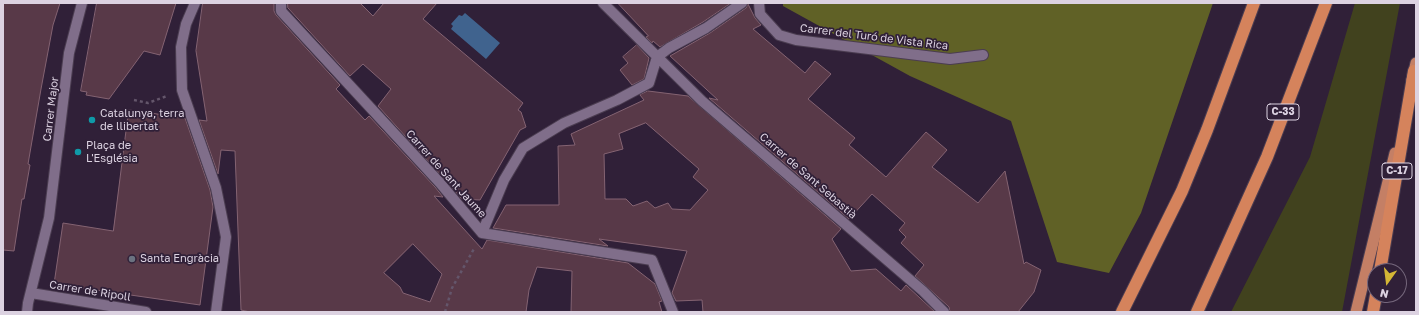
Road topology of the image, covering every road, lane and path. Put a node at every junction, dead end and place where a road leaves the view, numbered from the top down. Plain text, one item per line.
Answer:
1 (82, 3) edge
2 (195, 3) edge
3 (281, 3) edge
4 (603, 3) edge
5 (742, 3) edge
6 (758, 3) edge
7 (1254, 3) edge
8 (1326, 3) edge
9 (983, 55) dead end
10 (658, 57) junction
11 (1415, 67) edge
12 (182, 90) junction
13 (134, 100) dead end
14 (482, 233) junction
15 (1381, 263) edge
16 (31, 293) junction
17 (27, 312) edge
18 (146, 312) edge
19 (216, 312) edge
20 (445, 312) edge
21 (673, 312) edge
22 (944, 312) edge
23 (1122, 312) edge
24 (1197, 312) edge
25 (1356, 312) edge

1 - 16 street, Carrer Major
2 - 12 street
3 - 14 street, Carrer de Sant Jaume
4 - 10 street, Carrer de Sant Sebastià
5 - 10 street
6 - 9 street, Carrer del Turó de Vista Rica
7 - 23 highway
8 - 24 highway, C-33
10 - 14 street
10 - 22 street, Carrer de Sant Sebastià
11 - 15 highway, C-17
11 - 25 highway
12 - 13 path
12 - 19 street
14 - 20 path
14 - 21 street, Carrer de Sant Jaume
16 - 17 street, Carrer Major
16 - 18 street, Carrer de Ripoll

